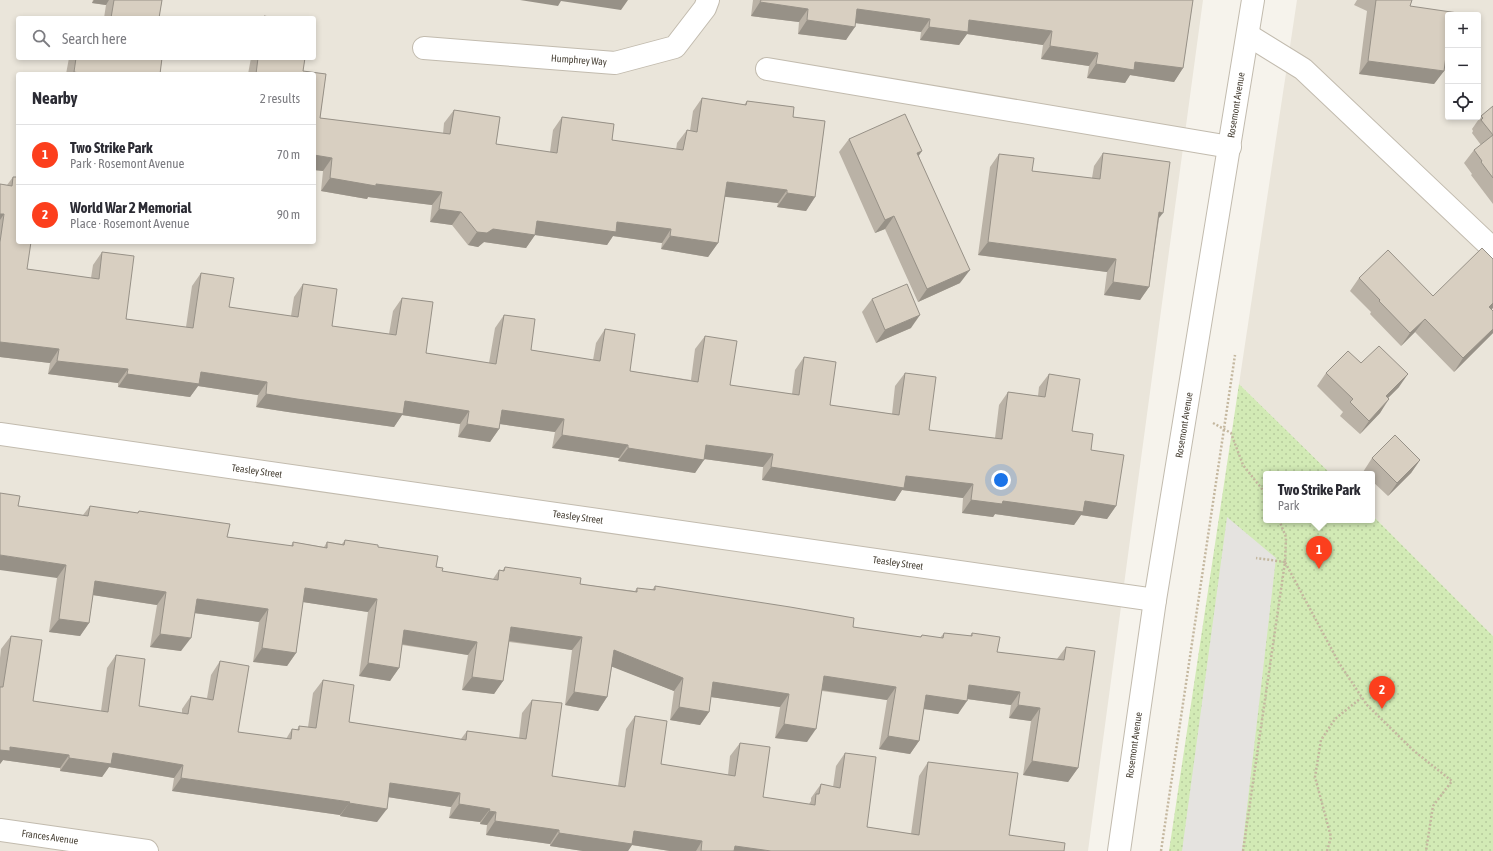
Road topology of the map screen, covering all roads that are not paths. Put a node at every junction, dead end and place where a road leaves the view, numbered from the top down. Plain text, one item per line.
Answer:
1 (708, 0) edge
2 (1253, 0) edge
3 (1248, 35) junction
4 (424, 48) dead end
5 (767, 69) dead end
6 (1230, 147) junction
7 (1492, 248) edge
8 (0, 434) edge
9 (1155, 600) junction
10 (0, 830) edge
11 (147, 851) edge
12 (1119, 851) edge

1 - 4 street, Humphrey Way
2 - 3 street, Rosemont Avenue
3 - 6 street, Rosemont Avenue
3 - 7 street
5 - 6 street
6 - 9 street, Rosemont Avenue
8 - 9 street, Teasley Street
9 - 12 street, Rosemont Avenue
10 - 11 street, Frances Avenue

